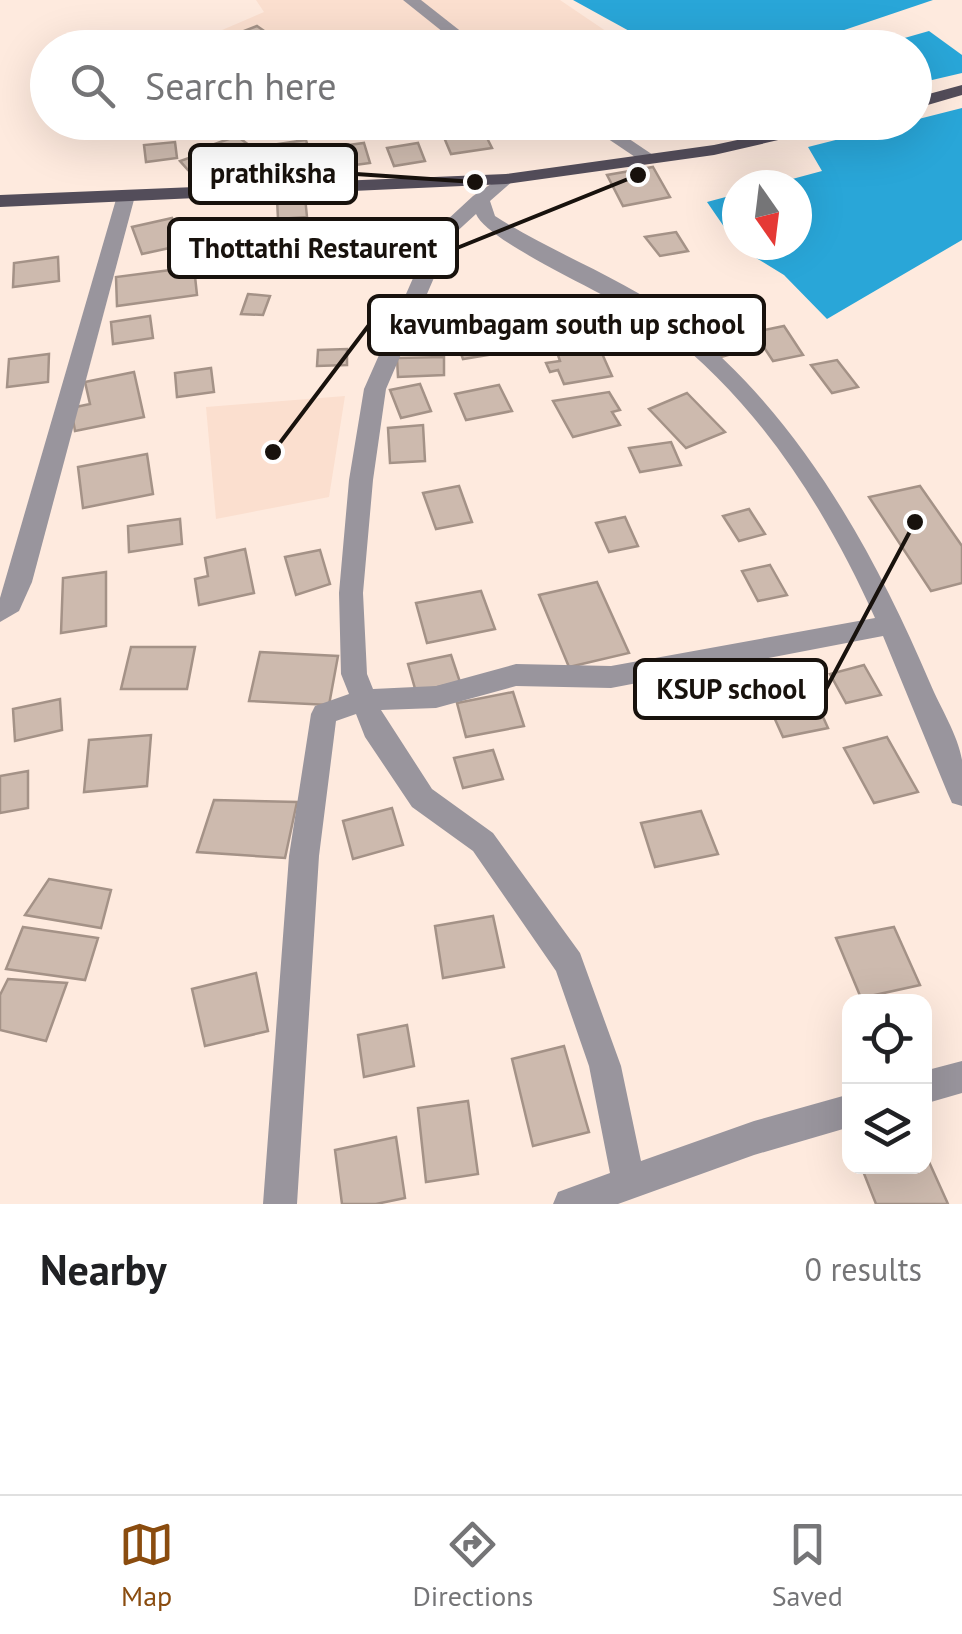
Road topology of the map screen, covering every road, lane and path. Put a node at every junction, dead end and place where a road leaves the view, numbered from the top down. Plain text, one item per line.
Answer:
1 (411, 0) edge
2 (450, 30) edge
3 (962, 90) edge
4 (932, 99) edge
5 (619, 140) edge
6 (754, 140) edge
7 (650, 160) junction
8 (506, 179) junction
9 (126, 196) junction
10 (480, 200) junction
11 (0, 202) edge
12 (0, 612) edge
13 (889, 625) junction
14 (364, 700) junction
15 (962, 794) edge
16 (962, 1076) edge
17 (932, 1085) edge
18 (842, 1112) edge
19 (629, 1183) junction
20 (280, 1204) edge
21 (570, 1204) edge

1 - 2 street
3 - 4 main road
5 - 7 street
6 - 7 main road
7 - 8 main road
8 - 9 main road
8 - 10 street
9 - 11 main road
9 - 12 street
10 - 13 street
10 - 14 street
13 - 14 street
13 - 15 street
14 - 19 street
14 - 20 street
16 - 17 street
18 - 19 street
19 - 21 street

